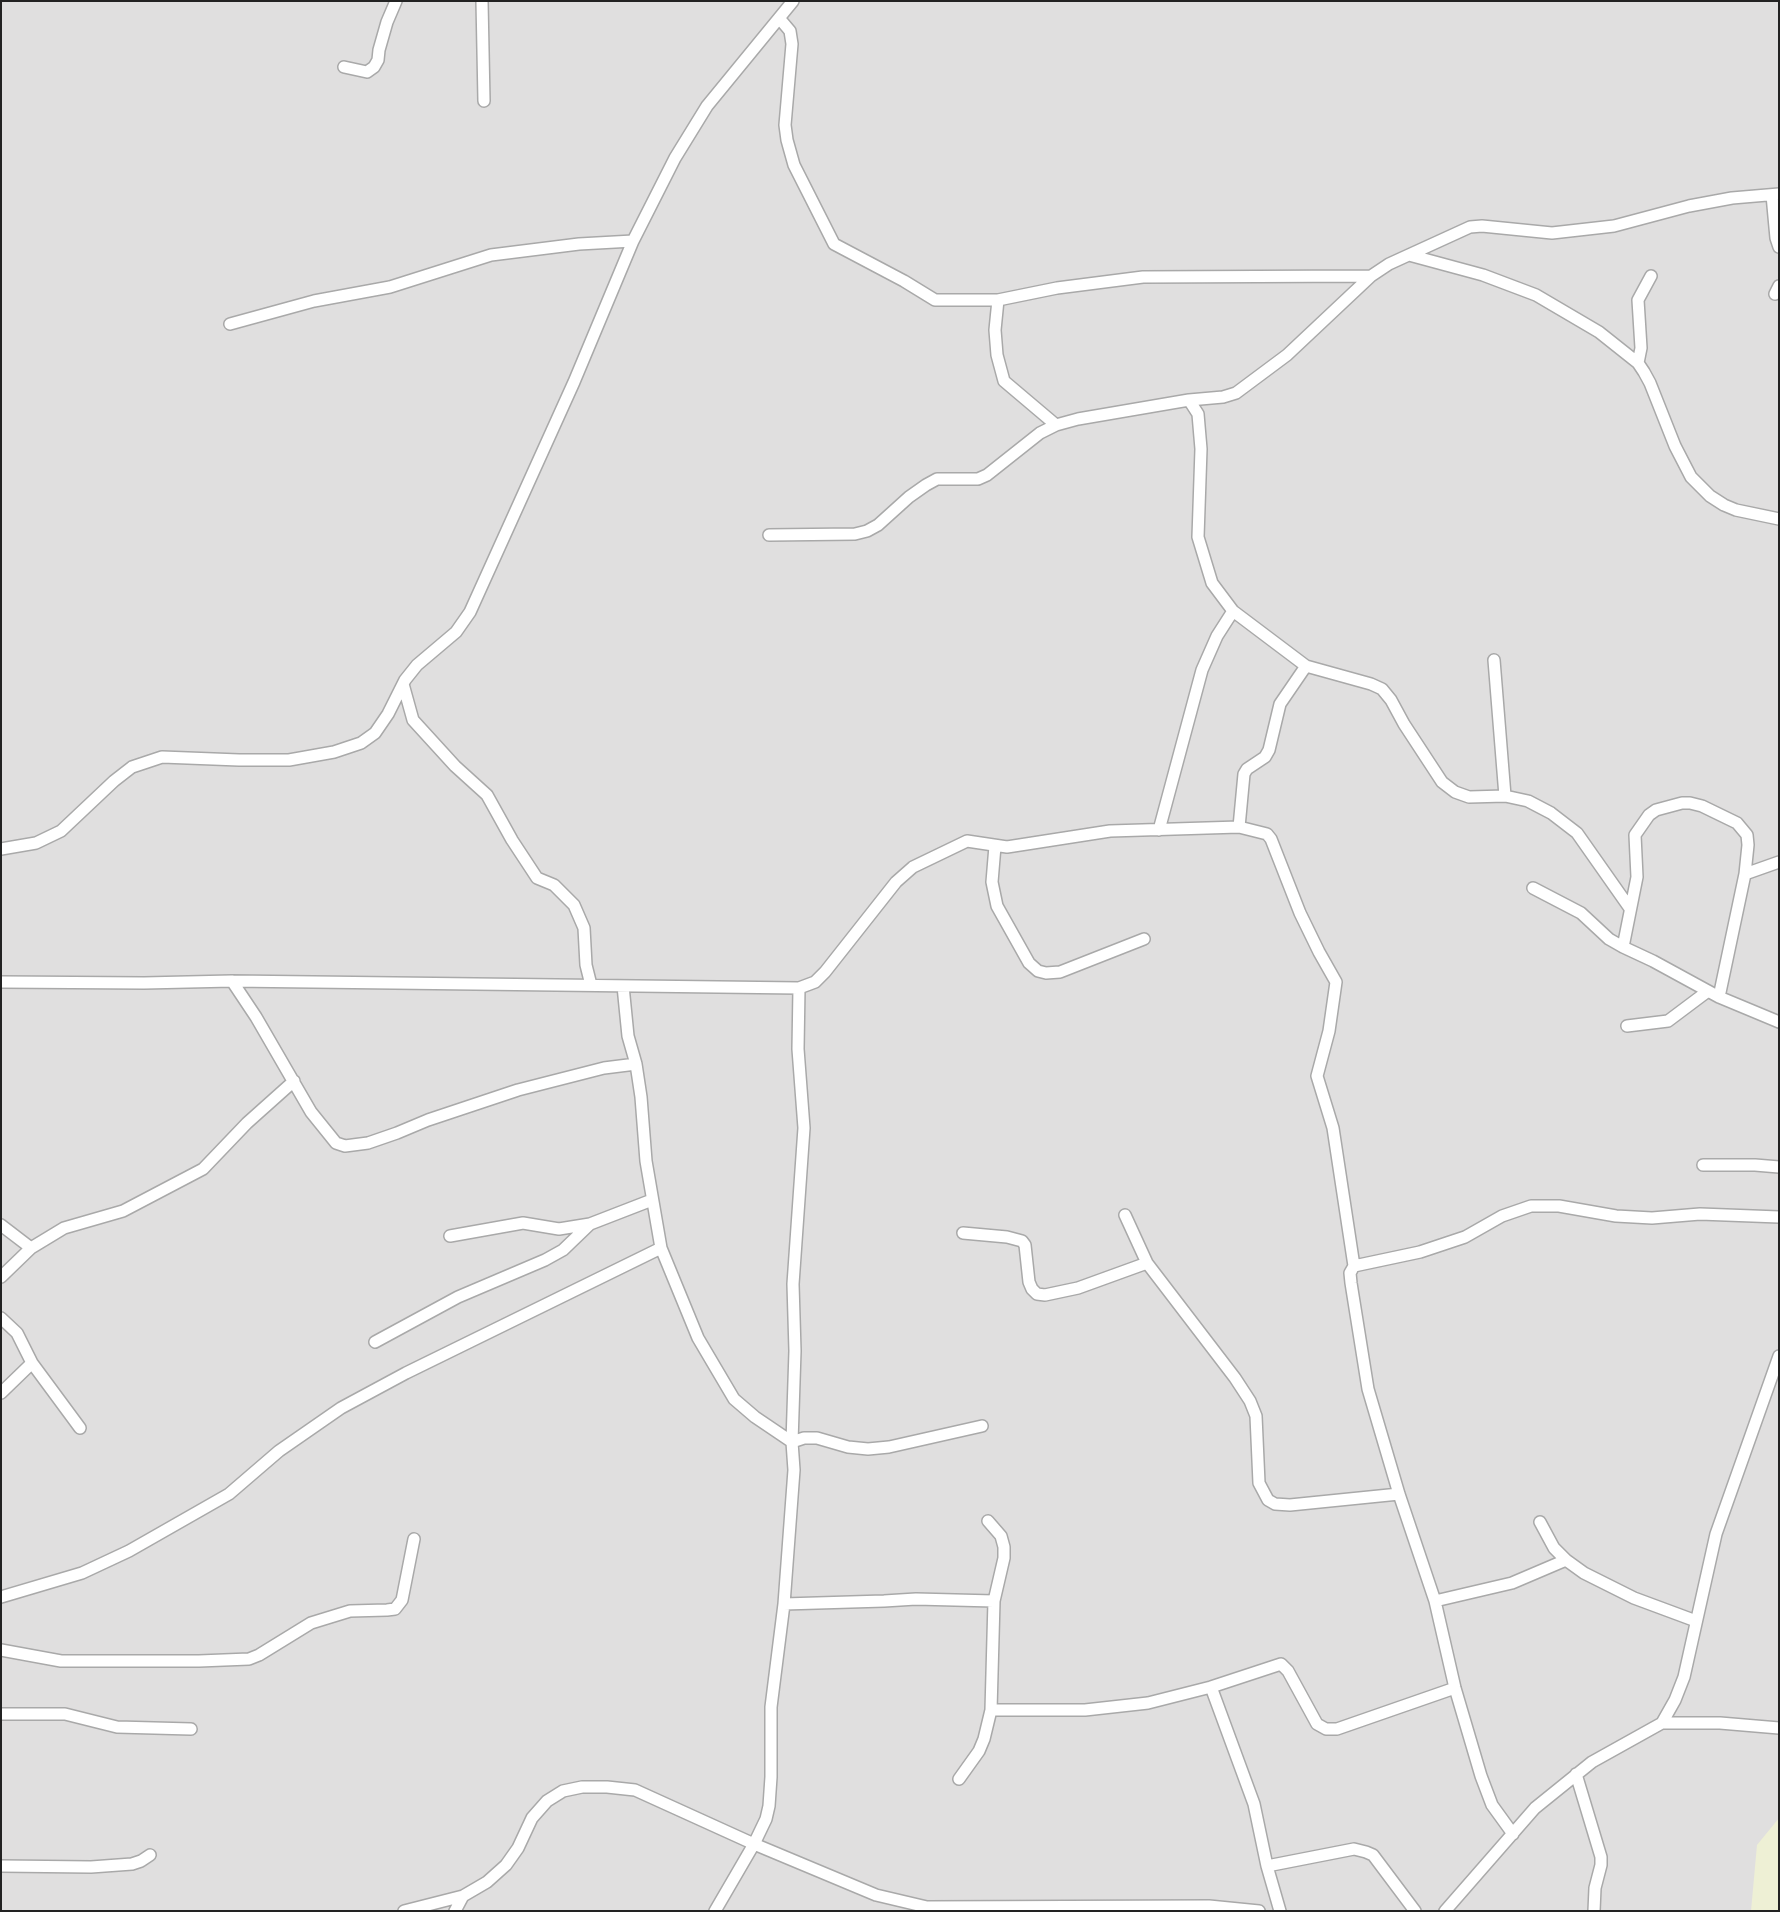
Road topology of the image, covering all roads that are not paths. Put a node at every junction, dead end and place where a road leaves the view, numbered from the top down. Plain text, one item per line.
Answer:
1 (396, 1) edge
2 (482, 1) edge
3 (793, 1) edge
4 (779, 18) junction
5 (344, 67) dead end
6 (484, 101) dead end
7 (1776, 194) edge
8 (633, 240) junction
9 (1779, 247) edge
10 (1409, 255) junction
11 (1371, 276) junction
12 (1651, 276) dead end
13 (998, 300) junction
14 (230, 324) dead end
15 (1638, 363) junction
16 (1189, 400) junction
17 (1056, 425) junction
18 (1779, 519) edge
19 (769, 536) dead end
20 (1233, 611) junction
21 (1494, 660) dead end
22 (1306, 666) junction
23 (403, 684) junction
24 (1505, 796) junction
25 (1239, 827) junction
26 (1159, 830) junction
27 (995, 846) junction
28 (1, 849) edge
29 (1779, 862) edge
30 (1745, 874) junction
31 (1533, 888) dead end
32 (1629, 908) junction
33 (1144, 939) dead end
34 (1622, 947) junction
35 (232, 981) junction
36 (1, 982) edge
37 (591, 985) junction
38 (623, 986) junction
39 (799, 988) junction
40 (1708, 991) junction
41 (1719, 997) junction
42 (1779, 1022) edge
43 (1627, 1026) dead end
44 (636, 1064) junction
45 (294, 1081) junction
46 (1703, 1165) dead end
47 (1779, 1167) edge
48 (652, 1200) junction
49 (1125, 1215) dead end
50 (1779, 1216) edge
51 (590, 1224) junction
52 (1, 1225) edge
53 (963, 1233) dead end
54 (450, 1236) dead end
55 (31, 1248) junction
56 (660, 1248) junction
57 (1147, 1263) junction
58 (1354, 1266) junction
59 (1, 1277) edge
60 (1, 1318) edge
61 (375, 1342) dead end
62 (1779, 1356) edge
63 (32, 1363) junction
64 (1, 1393) edge
65 (982, 1426) dead end
66 (80, 1428) dead end
67 (792, 1442) junction
68 (1399, 1494) junction
69 (988, 1521) dead end
70 (1540, 1522) dead end
71 (414, 1539) dead end
72 (1566, 1560) junction
73 (1, 1597) edge
74 (994, 1601) junction
75 (1435, 1601) junction
76 (784, 1604) junction
77 (1696, 1621) junction
78 (1, 1650) edge
79 (1211, 1687) junction
80 (1455, 1688) junction
81 (991, 1710) junction
82 (1, 1714) edge
83 (1662, 1723) junction
84 (191, 1728) dead end
85 (1779, 1728) edge
86 (1576, 1774) junction
87 (959, 1779) dead end
88 (1513, 1834) junction
89 (754, 1844) junction
90 (150, 1855) dead end
91 (1, 1866) edge
92 (1267, 1866) junction
93 (463, 1896) junction
94 (996, 1909) edge
95 (404, 1911) edge
96 (454, 1911) edge
97 (715, 1911) edge
98 (1259, 1911) edge
99 (1280, 1911) edge
100 (1415, 1911) edge
101 (1445, 1911) edge
102 (1594, 1911) edge

1 - 5 street
2 - 6 street
3 - 4 street
4 - 8 street
4 - 13 street
7 - 9 street
7 - 10 street
8 - 14 street
8 - 23 street
10 - 11 street
10 - 15 street
11 - 13 street
11 - 16 street
12 - 15 street
13 - 17 street
15 - 18 street
16 - 17 street
16 - 20 street
17 - 19 street
20 - 22 street
20 - 26 street
21 - 24 street
22 - 24 street
22 - 25 street
23 - 28 street
23 - 37 street
24 - 32 street
25 - 26 street
25 - 58 street
26 - 27 street
27 - 33 street
27 - 39 street
29 - 30 street
30 - 32 street
30 - 41 street
31 - 34 street
32 - 34 street
34 - 40 street
35 - 36 street
35 - 37 street
35 - 45 street
37 - 38 street
38 - 39 street
38 - 44 street
39 - 67 street
40 - 41 street
40 - 43 street
41 - 42 street
44 - 45 street
44 - 48 street
45 - 55 street
46 - 47 street
48 - 51 street
48 - 56 street
49 - 57 street
50 - 58 street
51 - 54 street
51 - 61 street
52 - 55 street
53 - 57 street
55 - 59 street
56 - 67 street
56 - 73 street
57 - 68 street
58 - 68 street
60 - 63 street
62 - 77 street
63 - 64 street
63 - 66 street
65 - 67 street
67 - 76 street
68 - 75 street
69 - 74 street
70 - 72 street
71 - 78 street
72 - 75 street
72 - 77 street
74 - 76 street
74 - 81 street
75 - 80 street
76 - 89 street
77 - 83 street
79 - 80 street
79 - 81 street
79 - 92 street
80 - 88 street
81 - 87 street
82 - 84 street
83 - 85 street
83 - 86 street
86 - 88 street
86 - 102 street
88 - 101 street
89 - 93 street
89 - 94 street
89 - 97 street
90 - 91 street
92 - 99 street
92 - 100 street
93 - 95 street
93 - 96 street
94 - 98 street

